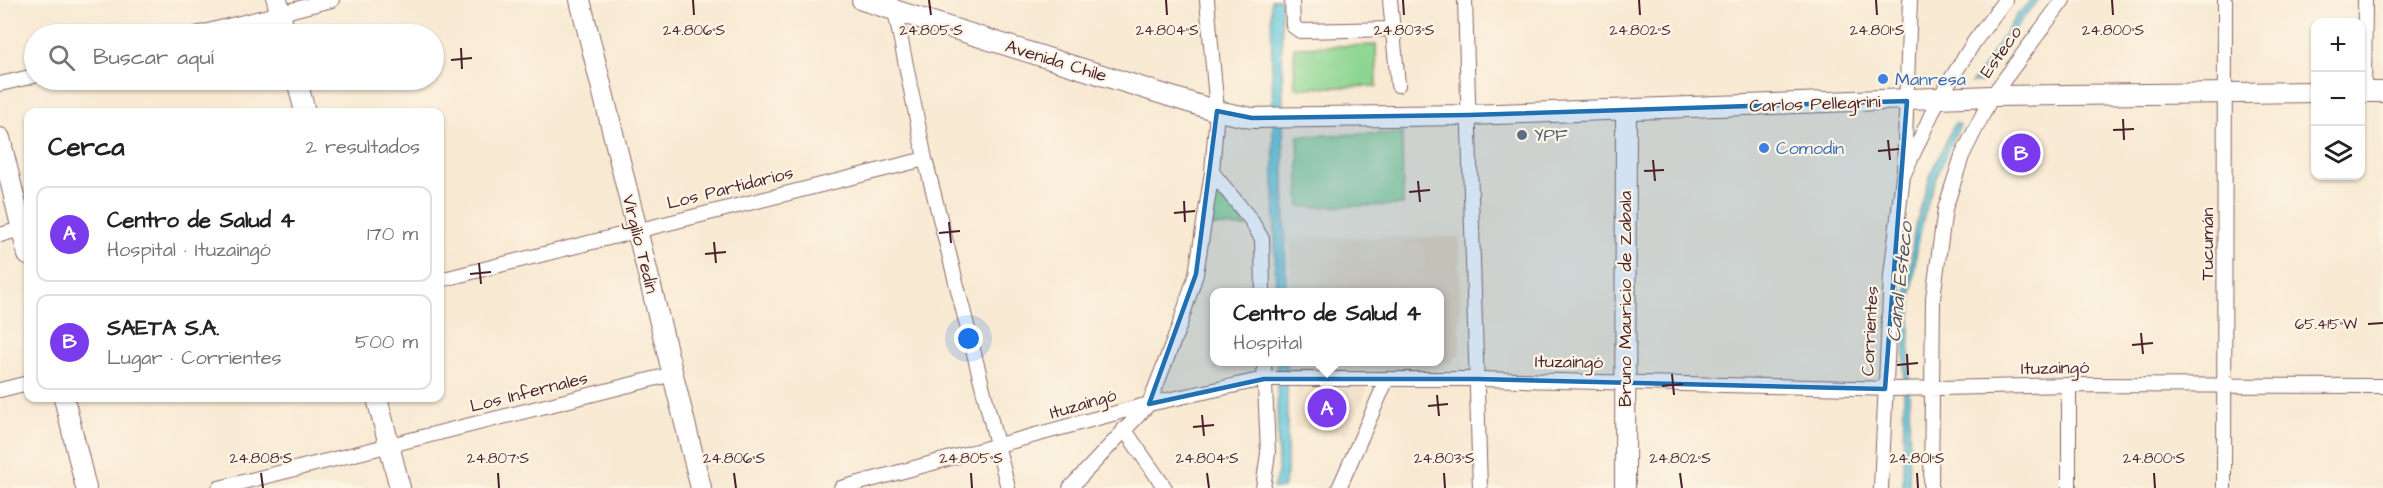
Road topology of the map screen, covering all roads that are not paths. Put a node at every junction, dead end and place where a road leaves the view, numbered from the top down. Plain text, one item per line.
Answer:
1 (332, 0) edge
2 (580, 0) edge
3 (862, 0) edge
4 (1207, 0) edge
5 (1292, 0) edge
6 (1390, 0) edge
7 (1465, 0) edge
8 (1910, 0) edge
9 (2005, 0) edge
10 (2063, 0) edge
11 (2226, 0) edge
12 (2365, 0) edge
13 (894, 5) edge
14 (278, 7) edge
15 (226, 24) edge
16 (282, 24) edge
17 (1394, 29) junction
18 (24, 78) edge
19 (0, 84) edge
20 (1398, 85) dead end
21 (300, 90) edge
22 (2225, 92) junction
23 (2311, 92) edge
24 (2369, 92) edge
25 (1992, 96) junction
26 (1938, 100) junction
27 (1907, 101) junction
28 (304, 108) edge
29 (1626, 110) junction
30 (1217, 111) junction
31 (1423, 115) joint
32 (1468, 115) junction
33 (0, 138) edge
34 (925, 159) junction
35 (1212, 172) junction
36 (1903, 176) junction
37 (24, 224) edge
38 (24, 228) edge
39 (635, 230) junction
40 (0, 234) edge
41 (444, 279) edge
42 (1263, 288) edge
43 (1264, 366) edge
44 (673, 374) junction
45 (1264, 379) junction
46 (1387, 379) junction
47 (1477, 379) junction
48 (1624, 381) junction
49 (24, 384) edge
50 (2225, 385) junction
51 (2069, 386) junction
52 (2383, 386) edge
53 (1890, 389) junction
54 (1926, 389) junction
55 (0, 390) edge
56 (65, 402) edge
57 (378, 402) edge
58 (1149, 404) junction
59 (1124, 429) junction
60 (389, 446) junction
61 (999, 447) junction
62 (86, 488) edge
63 (219, 488) edge
64 (400, 488) edge
65 (701, 488) edge
66 (841, 488) edge
67 (1008, 488) edge
68 (1070, 488) edge
69 (1165, 488) edge
70 (1263, 488) edge
71 (1339, 488) edge
72 (1480, 488) edge
73 (1625, 488) edge
74 (1881, 488) edge
75 (1931, 488) edge
76 (2069, 488) edge
77 (2224, 488) edge

1 - 14 street
2 - 39 main road, Virgilio Tedín
3 - 13 main road, Avenida Chile
4 - 30 street
5 - 17 street
6 - 17 street
7 - 32 street
8 - 27 street, Corrientes
9 - 26 street, Esteco
10 - 25 street, Esteco
11 - 22 street, Tucumán
12 - 24 street
13 - 30 main road, Avenida Chile
13 - 34 street
14 - 15 street
14 - 16 main road
17 - 20 street
18 - 19 street
21 - 28 main road
22 - 23 main road, Carlos Pellegrini
22 - 25 main road, Carlos Pellegrini
22 - 50 street, Tucumán
25 - 26 main road, Carlos Pellegrini
25 - 54 street
26 - 27 main road, Carlos Pellegrini
26 - 36 street, Corrientes
27 - 29 main road, Carlos Pellegrini
27 - 36 street, Corrientes
29 - 32 main road, Carlos Pellegrini
29 - 48 main road, Bruno Mauricio de Zabala
30 - 31 main road, Avenida Chile
30 - 35 street
31 - 32 main road, Carlos Pellegrini
32 - 47 street
33 - 37 main road
34 - 39 street, Los Partidarios
34 - 61 street
35 - 42 street
35 - 58 street
36 - 53 street, Corrientes
38 - 40 street
39 - 41 street, Los Partidarios
39 - 44 main road, Virgilio Tedín
43 - 45 street
44 - 60 street, Los Infernales
44 - 65 main road, Virgilio Tedín
45 - 46 street, Ituzaingó
45 - 58 street, Ituzaingó
45 - 70 street
46 - 47 street, Ituzaingó
46 - 71 street
47 - 48 street, Ituzaingó
47 - 72 street
48 - 53 street, Ituzaingó
48 - 73 main road, Bruno Mauricio de Zabala
49 - 55 street
50 - 51 street, Ituzaingó
50 - 52 street, Ituzaingó
50 - 77 street, Tucumán
51 - 54 street, Ituzaingó
51 - 76 street
53 - 54 street, Ituzaingó
53 - 74 street, Corrientes
54 - 75 street
56 - 62 main road
57 - 60 main road
58 - 59 street
58 - 61 street, Ituzaingó
59 - 68 street
59 - 69 street
60 - 63 street, Los Infernales
60 - 64 main road
61 - 66 street, Ituzaingó
61 - 67 street

